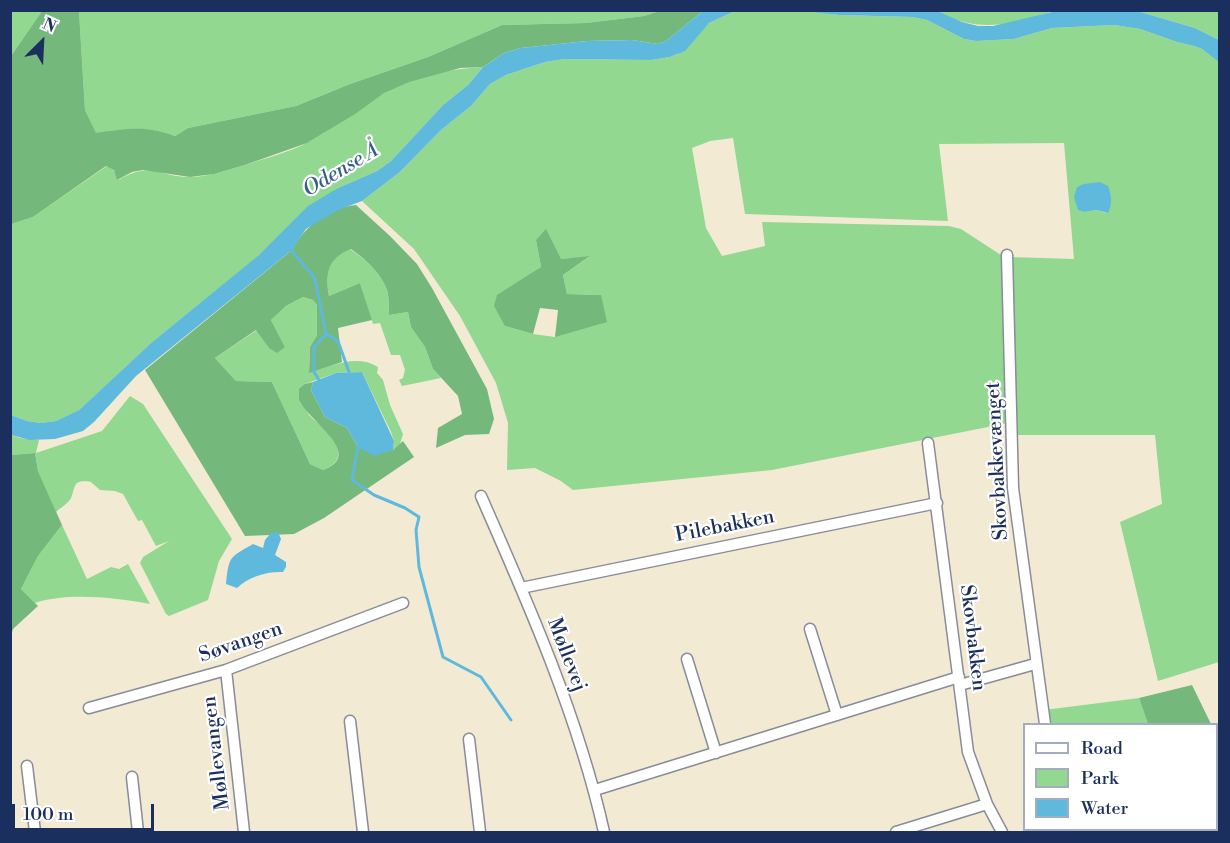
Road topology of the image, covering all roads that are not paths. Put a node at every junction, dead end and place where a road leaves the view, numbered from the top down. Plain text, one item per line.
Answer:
1 (1007, 255) dead end
2 (928, 443) dead end
3 (481, 496) dead end
4 (937, 503) junction
5 (521, 588) junction
6 (402, 603) dead end
7 (810, 629) dead end
8 (687, 659) dead end
9 (1035, 664) junction
10 (226, 670) junction
11 (959, 681) junction
12 (89, 708) dead end
13 (837, 715) junction
14 (350, 721) dead end
15 (1045, 723) edge
16 (469, 739) dead end
17 (716, 753) junction
18 (27, 766) dead end
19 (132, 777) dead end
20 (595, 790) junction
21 (987, 804) junction
22 (35, 832) edge
23 (138, 832) edge
24 (244, 832) edge
25 (363, 832) edge
26 (480, 832) edge
27 (604, 832) edge
28 (896, 832) edge
29 (1002, 832) edge

1 - 9 street, Skovbakkevænget
2 - 4 street, Skovbakken
3 - 5 street, Møllevej
4 - 5 street, Pilebakken
4 - 11 street, Skovbakken
5 - 20 street, Møllevej
6 - 10 street, Søvangen
7 - 13 street
8 - 17 street
9 - 11 street
9 - 15 street, Skovbakkevænget
10 - 12 street, Søvangen
10 - 24 street, Møllevangen
11 - 13 street
11 - 21 street, Skovbakken
13 - 17 street
14 - 25 street
16 - 26 street
17 - 20 street
18 - 22 street
19 - 23 street
20 - 27 street, Møllevej
21 - 28 street
21 - 29 street, Skovbakken

